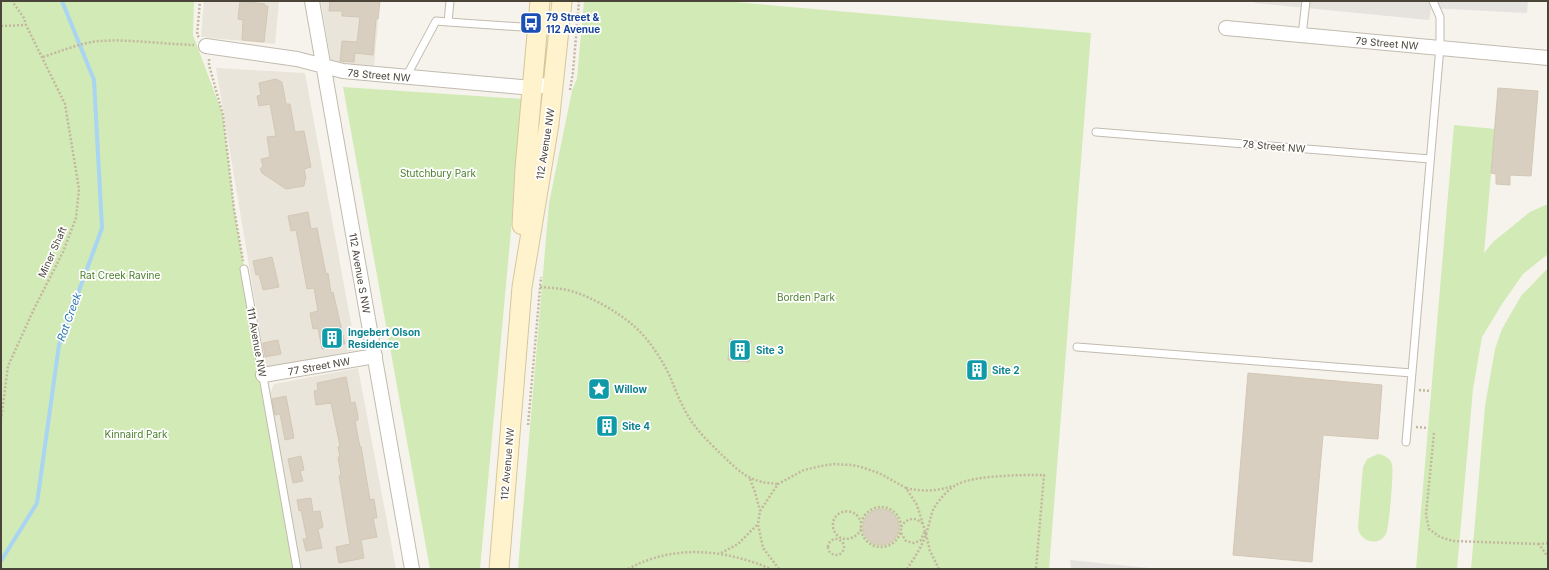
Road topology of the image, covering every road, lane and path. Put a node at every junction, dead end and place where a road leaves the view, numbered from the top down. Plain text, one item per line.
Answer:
1 (12, 1) edge
2 (312, 1) edge
3 (450, 1) edge
4 (540, 1) edge
5 (562, 1) edge
6 (579, 1) edge
7 (1306, 1) edge
8 (1433, 1) edge
9 (448, 22) junction
10 (1, 26) edge
11 (26, 26) junction
12 (538, 28) junction
13 (1226, 28) dead end
14 (1302, 35) junction
15 (206, 46) joint
16 (1440, 47) junction
17 (43, 57) junction
18 (1548, 58) edge
19 (323, 65) junction
20 (406, 77) junction
21 (532, 88) junction
22 (562, 89) junction
23 (224, 115) dead end
24 (1096, 132) dead end
25 (1430, 159) junction
26 (244, 269) joint
27 (542, 272) dead end
28 (531, 287) junction
29 (1077, 347) dead end
30 (375, 356) junction
31 (1412, 373) junction
32 (263, 376) junction
33 (1, 420) edge
34 (528, 427) dead end
35 (1434, 433) dead end
36 (1406, 442) dead end
37 (750, 478) junction
38 (778, 484) junction
39 (956, 485) junction
40 (906, 488) junction
41 (760, 511) junction
42 (862, 523) junction
43 (758, 524) junction
44 (924, 526) junction
45 (901, 527) junction
46 (861, 529) junction
47 (900, 532) junction
48 (925, 536) junction
49 (840, 538) junction
50 (1548, 543) edge
51 (1539, 544) junction
52 (722, 553) junction
53 (1548, 557) edge
54 (297, 569) edge
55 (412, 569) edge
56 (499, 569) edge
57 (628, 569) edge
58 (771, 569) edge
59 (779, 569) edge
60 (907, 569) edge
61 (939, 569) edge
62 (1036, 569) edge

1 - 11 path, Miner Shaft
2 - 19 street, 112 Avenue S NW
3 - 9 lane
4 - 12 main road, 112 Avenue NW
5 - 22 main road, 112 Avenue NW
6 - 22 path
7 - 14 lane
8 - 16 lane
9 - 12 lane
9 - 20 lane
10 - 11 path
11 - 17 path, Miner Shaft
12 - 21 main road, 112 Avenue NW
13 - 14 street, 79 Street NW
14 - 16 street, 79 Street NW
15 - 17 path
15 - 19 street, 78 Street NW
16 - 18 street, 79 Street NW
16 - 25 lane
17 - 33 path, Miner Shaft
19 - 20 street, 78 Street NW
19 - 30 street, 112 Avenue S NW
20 - 21 street, 78 Street NW
21 - 22 street, 78 Street NW
21 - 28 main road, 112 Avenue NW
22 - 28 main road, 112 Avenue NW
23 - 26 path
24 - 25 lane, 78 Street NW
25 - 31 lane
26 - 32 lane, 111 Avenue NW
27 - 28 path
28 - 34 path
28 - 37 path
28 - 56 main road, 112 Avenue NW
29 - 31 lane
30 - 32 street, 77 Street NW
30 - 55 street, 112 Avenue S NW
31 - 36 lane
32 - 54 lane, 111 Avenue NW
35 - 51 path
37 - 38 path
37 - 41 path
38 - 40 path
38 - 41 path
39 - 40 path
39 - 48 path
39 - 62 path
40 - 44 path
41 - 43 path
42 - 45 path
42 - 46 path
42 - 49 path
43 - 52 path
43 - 59 path
44 - 45 path
44 - 48 path
45 - 47 path
46 - 47 path
46 - 49 path
47 - 48 path
48 - 60 path
48 - 61 path
49 - 49 path
50 - 51 path
51 - 53 path
52 - 57 path
52 - 58 path

